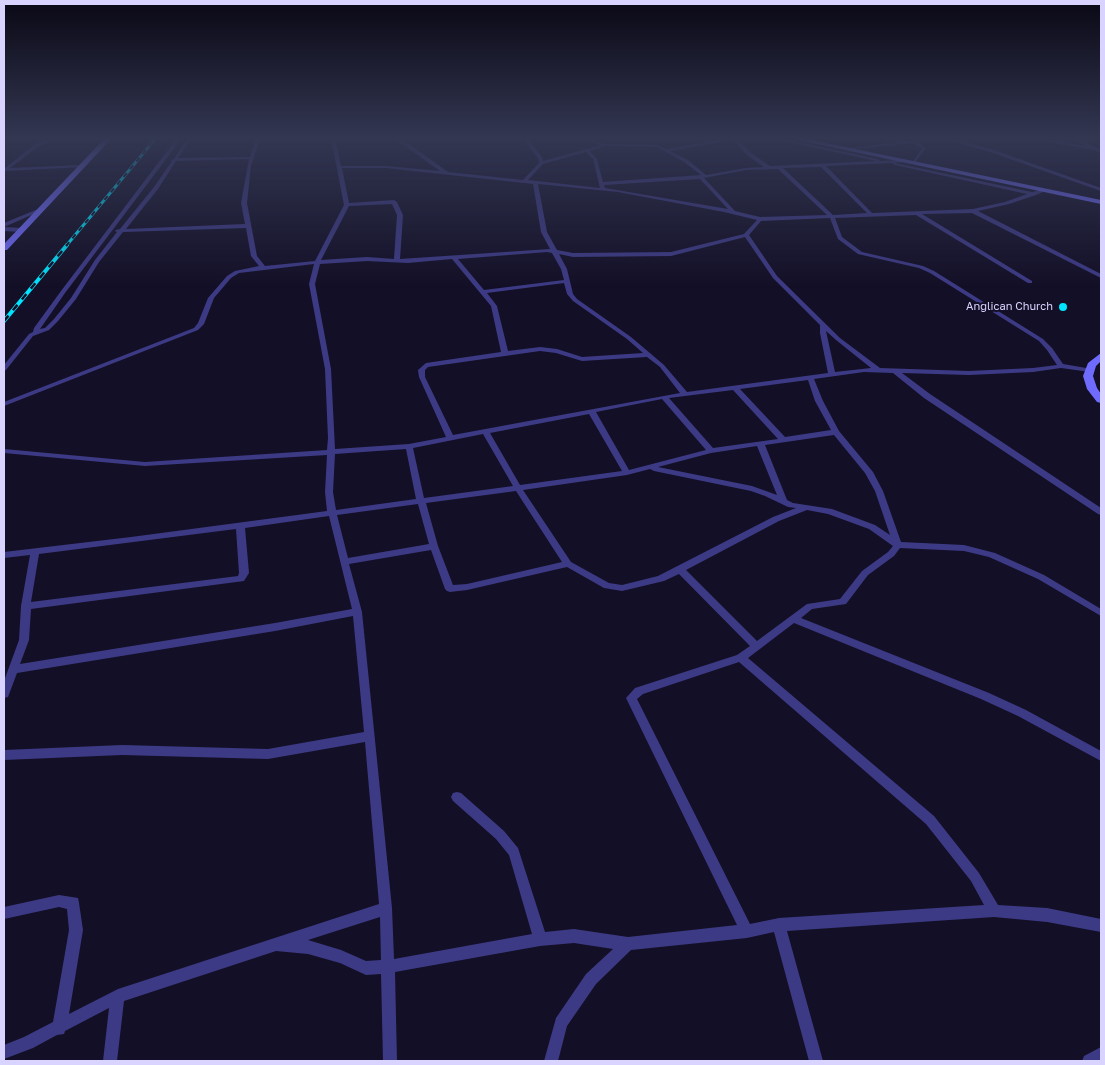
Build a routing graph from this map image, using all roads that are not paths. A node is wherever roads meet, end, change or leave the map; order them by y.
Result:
1 (61, 188) edge
2 (143, 188) edge
3 (156, 188) edge
4 (246, 188) edge
5 (344, 188) edge
6 (536, 188) edge
7 (607, 188) edge
8 (712, 188) edge
9 (801, 188) edge
10 (844, 188) edge
11 (1005, 188) edge
12 (1032, 188) edge
13 (1043, 190) junction
14 (1034, 194) junction
15 (1101, 202) edge
16 (347, 205) junction
17 (40, 210) junction
18 (973, 211) junction
19 (733, 212) junction
20 (918, 214) junction
21 (871, 215) junction
22 (832, 217) junction
23 (760, 219) junction
24 (4, 225) edge
25 (247, 226) junction
26 (4, 229) edge
27 (22, 230) junction
28 (111, 231) junction
29 (120, 232) junction
30 (746, 235) junction
31 (4, 248) edge
32 (554, 252) junction
33 (453, 257) junction
34 (397, 260) junction
35 (317, 262) junction
36 (263, 267) junction
37 (1101, 276) edge
38 (568, 281) junction
39 (1030, 282) dead end
40 (484, 292) junction
41 (823, 325) junction
42 (36, 332) junction
43 (505, 353) junction
44 (648, 355) junction
45 (1101, 356) edge
46 (1061, 366) junction
47 (4, 369) edge
48 (878, 370) junction
49 (1090, 370) junction
50 (895, 371) junction
51 (832, 374) junction
52 (811, 379) junction
53 (734, 387) junction
54 (685, 394) junction
55 (664, 397) junction
56 (1101, 400) edge
57 (4, 404) edge
58 (592, 412) junction
59 (486, 432) junction
60 (836, 432) junction
61 (451, 439) junction
62 (784, 441) junction
63 (760, 443) junction
64 (409, 446) junction
65 (4, 451) edge
66 (711, 451) junction
67 (331, 452) junction
68 (651, 468) junction
69 (627, 473) junction
70 (518, 488) junction
71 (421, 501) junction
72 (784, 502) junction
73 (806, 508) junction
74 (1101, 512) edge
75 (332, 513) junction
76 (240, 525) junction
77 (898, 545) junction
78 (434, 546) junction
79 (35, 552) junction
80 (4, 555) edge
81 (344, 562) junction
82 (568, 564) junction
83 (681, 570) junction
84 (26, 606) junction
85 (357, 612) junction
86 (1101, 613) edge
87 (793, 619) junction
88 (756, 646) junction
89 (741, 658) junction
90 (14, 669) junction
91 (4, 694) edge
92 (370, 736) junction
93 (4, 754) edge
94 (1101, 756) edge
95 (457, 797) dead end
96 (386, 908) junction
97 (994, 911) junction
98 (4, 913) edge
99 (779, 925) junction
100 (1101, 926) edge
101 (747, 931) junction
102 (540, 939) junction
103 (274, 944) junction
104 (628, 944) junction
105 (387, 966) junction
106 (118, 996) junction
107 (59, 1029) junction
108 (4, 1052) edge
109 (1101, 1054) edge
110 (110, 1061) edge
111 (390, 1061) edge
112 (551, 1061) edge
113 (816, 1061) edge
114 (1089, 1061) edge

1 - 17 street
2 - 28 street
3 - 29 street
4 - 25 street
5 - 16 street
6 - 32 street
7 - 19 street
8 - 19 street
9 - 22 street
10 - 21 street
11 - 14 street
12 - 13 street
13 - 14 street
13 - 15 street
14 - 18 street
16 - 34 street
16 - 35 street
17 - 24 street
17 - 27 street
18 - 20 street
18 - 37 street
19 - 23 street
20 - 21 street
20 - 39 street
21 - 22 street
22 - 23 street
22 - 46 street
23 - 30 street
25 - 29 street
25 - 36 street
26 - 27 street
27 - 31 street
28 - 29 street
28 - 42 street
29 - 42 street
30 - 32 street
30 - 41 street
32 - 33 street
32 - 38 street
33 - 34 street
33 - 40 street
34 - 35 street
35 - 36 street
35 - 67 street
36 - 57 street
38 - 40 street
38 - 44 street
40 - 43 street
41 - 48 street
41 - 51 street
42 - 47 street
43 - 44 street
43 - 61 street
44 - 54 street
45 - 49 street
46 - 49 street
46 - 50 street
48 - 50 street
48 - 51 street
49 - 56 street
50 - 74 street
51 - 52 street
52 - 53 street
52 - 60 street
53 - 54 street
53 - 62 street
54 - 55 street
55 - 58 street
55 - 66 street
58 - 59 street
58 - 69 street
59 - 61 street
59 - 70 street
60 - 62 street
60 - 77 street
61 - 64 street
62 - 63 street
63 - 66 street
63 - 72 street
64 - 67 street
64 - 71 street
65 - 67 street
66 - 68 street
67 - 75 street
68 - 69 street
68 - 72 street
69 - 70 street
70 - 71 street
70 - 82 street
71 - 75 street
71 - 78 street
72 - 73 street
73 - 77 street
73 - 83 street
75 - 76 street
75 - 81 street
76 - 79 street
76 - 84 street
77 - 86 street
77 - 87 street
78 - 81 street
78 - 82 street
79 - 80 street
79 - 84 street
81 - 85 street
82 - 83 street
83 - 88 street
84 - 90 street
85 - 90 street
85 - 92 street
87 - 88 street
87 - 94 street
88 - 89 street
89 - 97 street
89 - 101 street
90 - 91 street
92 - 93 street
92 - 96 street
95 - 102 street
96 - 103 street
96 - 105 street
97 - 99 street
97 - 100 street
98 - 107 street
99 - 101 street
99 - 113 street
101 - 104 street
102 - 104 street
102 - 105 street
103 - 105 street
103 - 106 street
104 - 112 street
105 - 111 street
106 - 107 street
106 - 110 street
107 - 108 street
109 - 114 street

